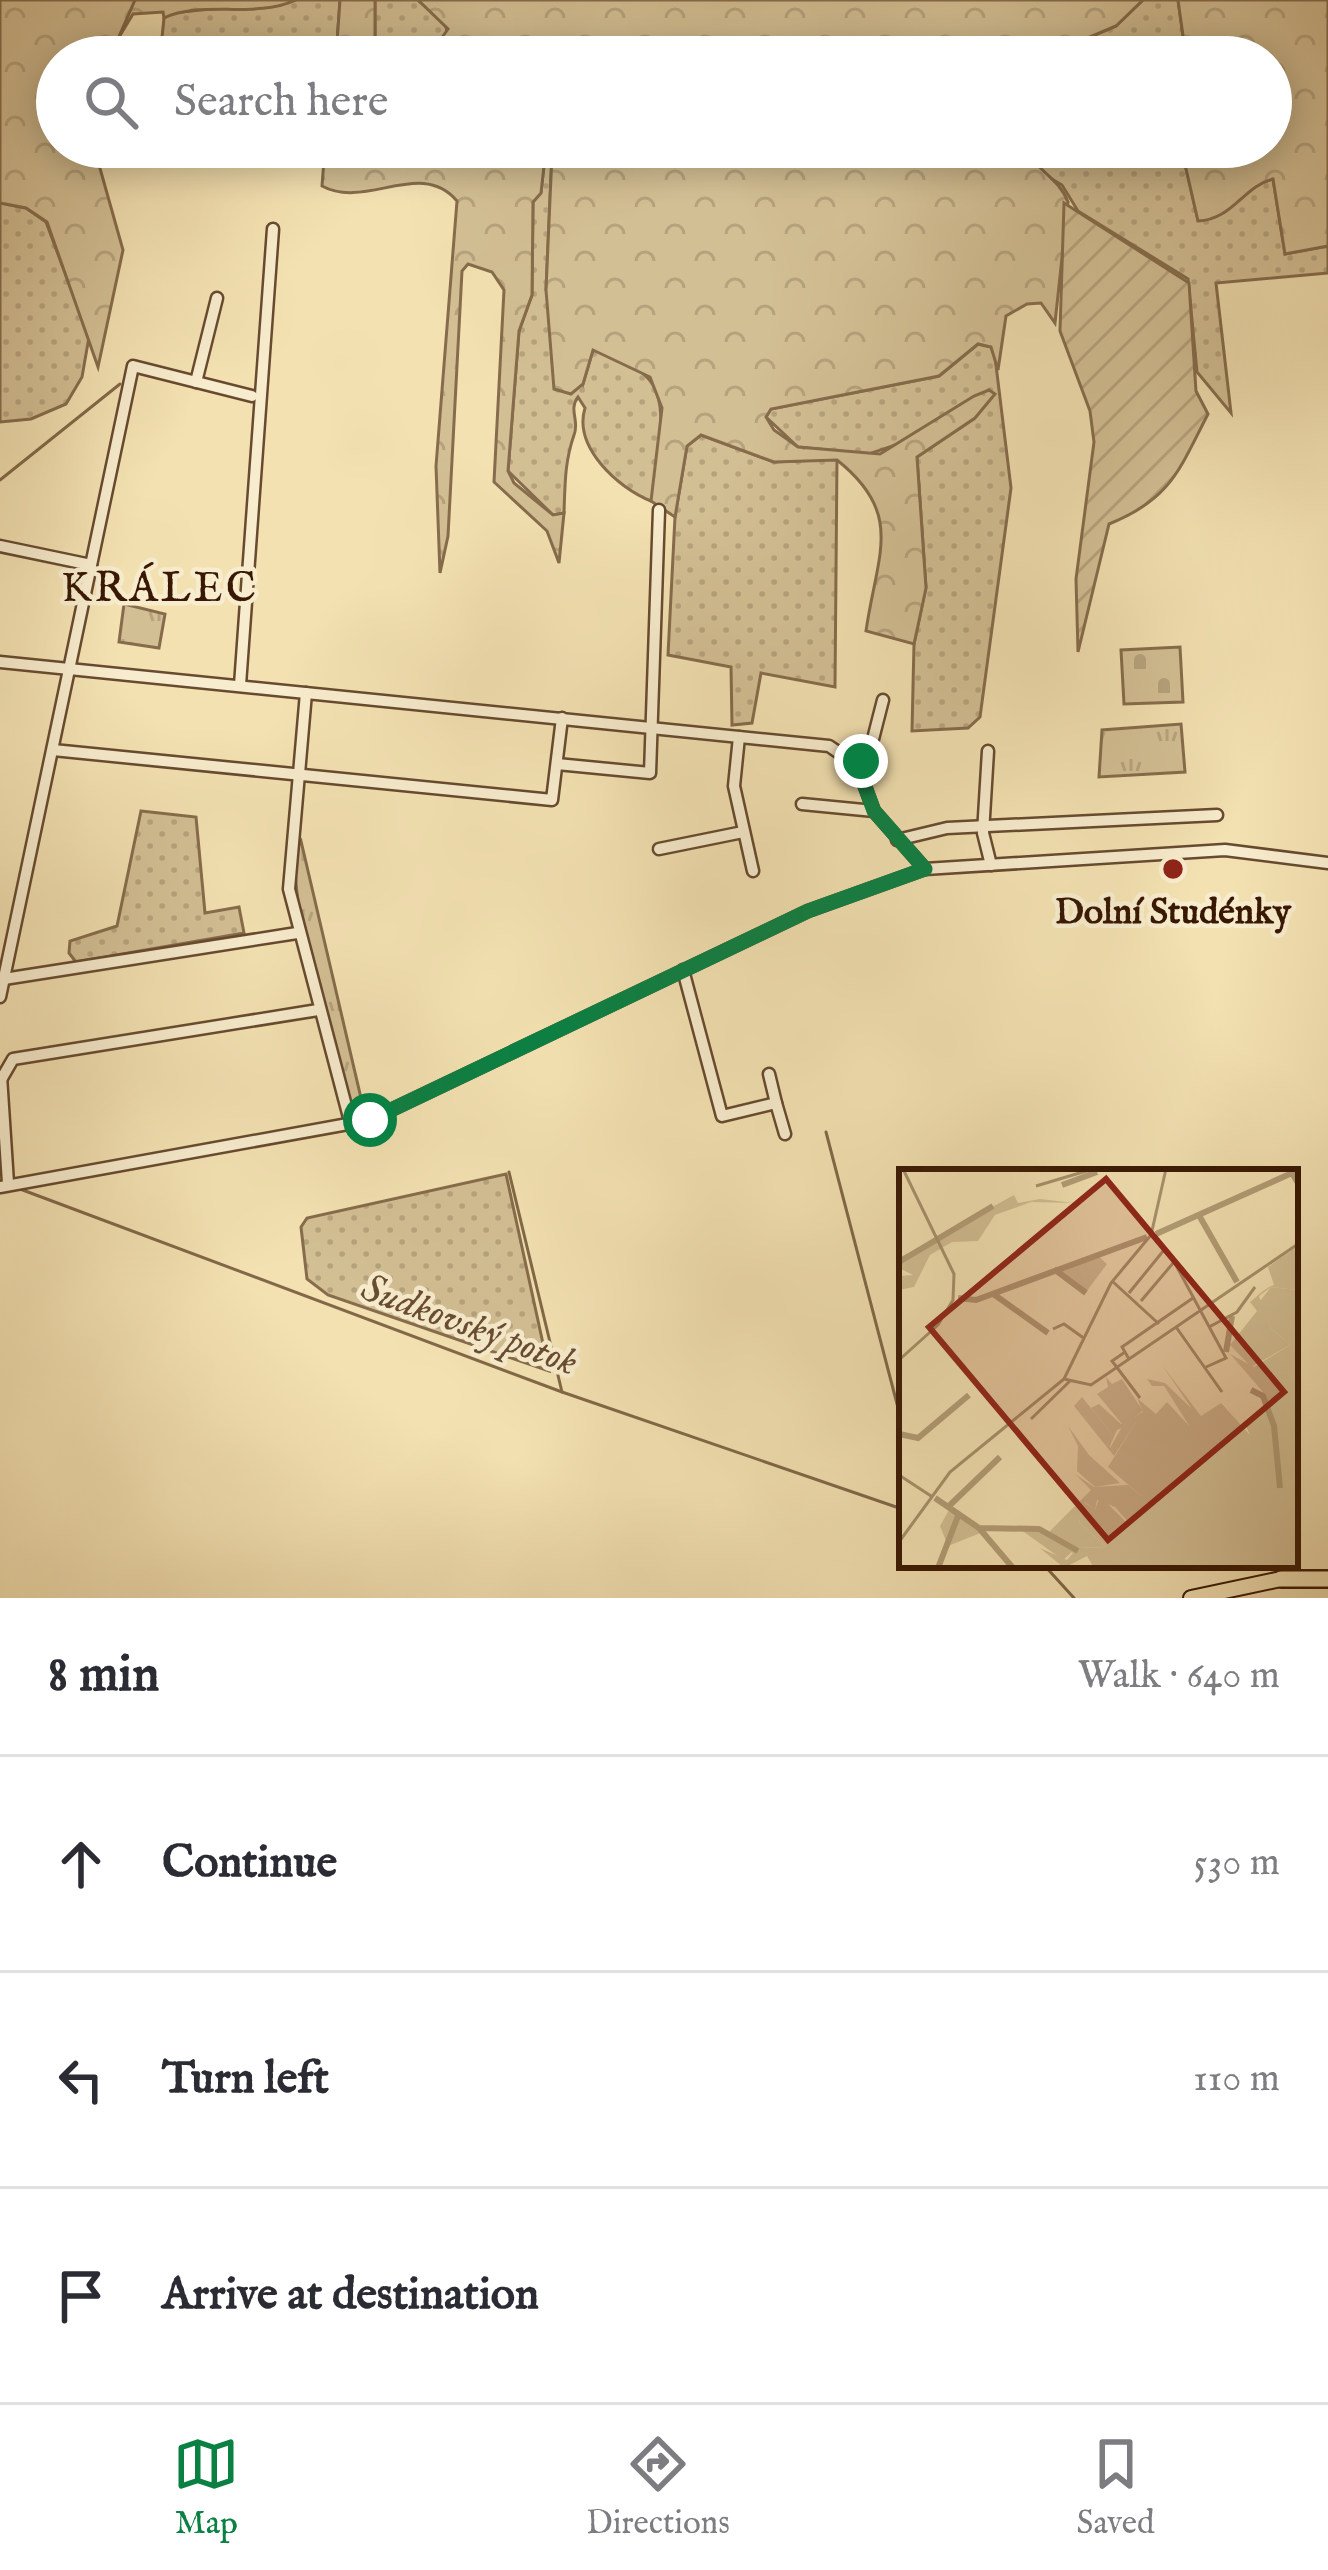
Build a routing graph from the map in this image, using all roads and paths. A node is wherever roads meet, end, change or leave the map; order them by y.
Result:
1 (274, 229) dead end
2 (217, 298) dead end
3 (196, 382) junction
4 (252, 396) dead end
5 (659, 509) dead end
6 (0, 546) edge
7 (92, 566) junction
8 (0, 662) edge
9 (68, 670) junction
10 (240, 685) junction
11 (306, 693) junction
12 (883, 700) dead end
13 (562, 718) junction
14 (653, 724) junction
15 (739, 737) junction
16 (53, 750) junction
17 (988, 752) dead end
18 (557, 764) junction
19 (857, 765) junction
20 (298, 775) junction
21 (802, 804) dead end
22 (874, 811) junction
23 (1217, 815) dead end
24 (984, 826) junction
25 (743, 832) junction
26 (897, 840) junction
27 (659, 849) dead end
28 (1328, 863) edge
29 (991, 865) junction
30 (925, 869) junction
31 (753, 872) dead end
32 (297, 933) junction
33 (683, 970) junction
34 (4, 979) junction
35 (0, 997) edge
36 (318, 1010) junction
37 (1, 1072) edge
38 (769, 1074) dead end
39 (776, 1103) junction
40 (351, 1125) junction
41 (785, 1135) dead end
42 (4, 1185) edge
43 (1281, 1579) joint
44 (1328, 1579) edge
45 (1191, 1598) edge

1 - 10 street
2 - 3 street
3 - 4 street
3 - 7 street
5 - 14 street
6 - 7 street
7 - 9 street
8 - 9 street
9 - 10 street
9 - 16 street
10 - 11 street
11 - 13 street
11 - 20 street
12 - 19 street
13 - 14 street
13 - 18 street
14 - 15 street
14 - 18 street
15 - 19 street
15 - 25 street
16 - 20 street
16 - 34 street
17 - 24 street
18 - 20 street
19 - 22 street
20 - 32 street
21 - 22 street
22 - 26 street
23 - 24 street
24 - 26 street
24 - 29 street
25 - 27 street
25 - 31 street
26 - 30 street
28 - 29 street
29 - 30 street
30 - 33 street
32 - 34 street
32 - 36 street
33 - 39 street
33 - 40 street
34 - 35 street
36 - 37 street
36 - 40 street
37 - 42 street
38 - 39 street
39 - 41 street
40 - 42 street
43 - 44 highway
43 - 45 main road

